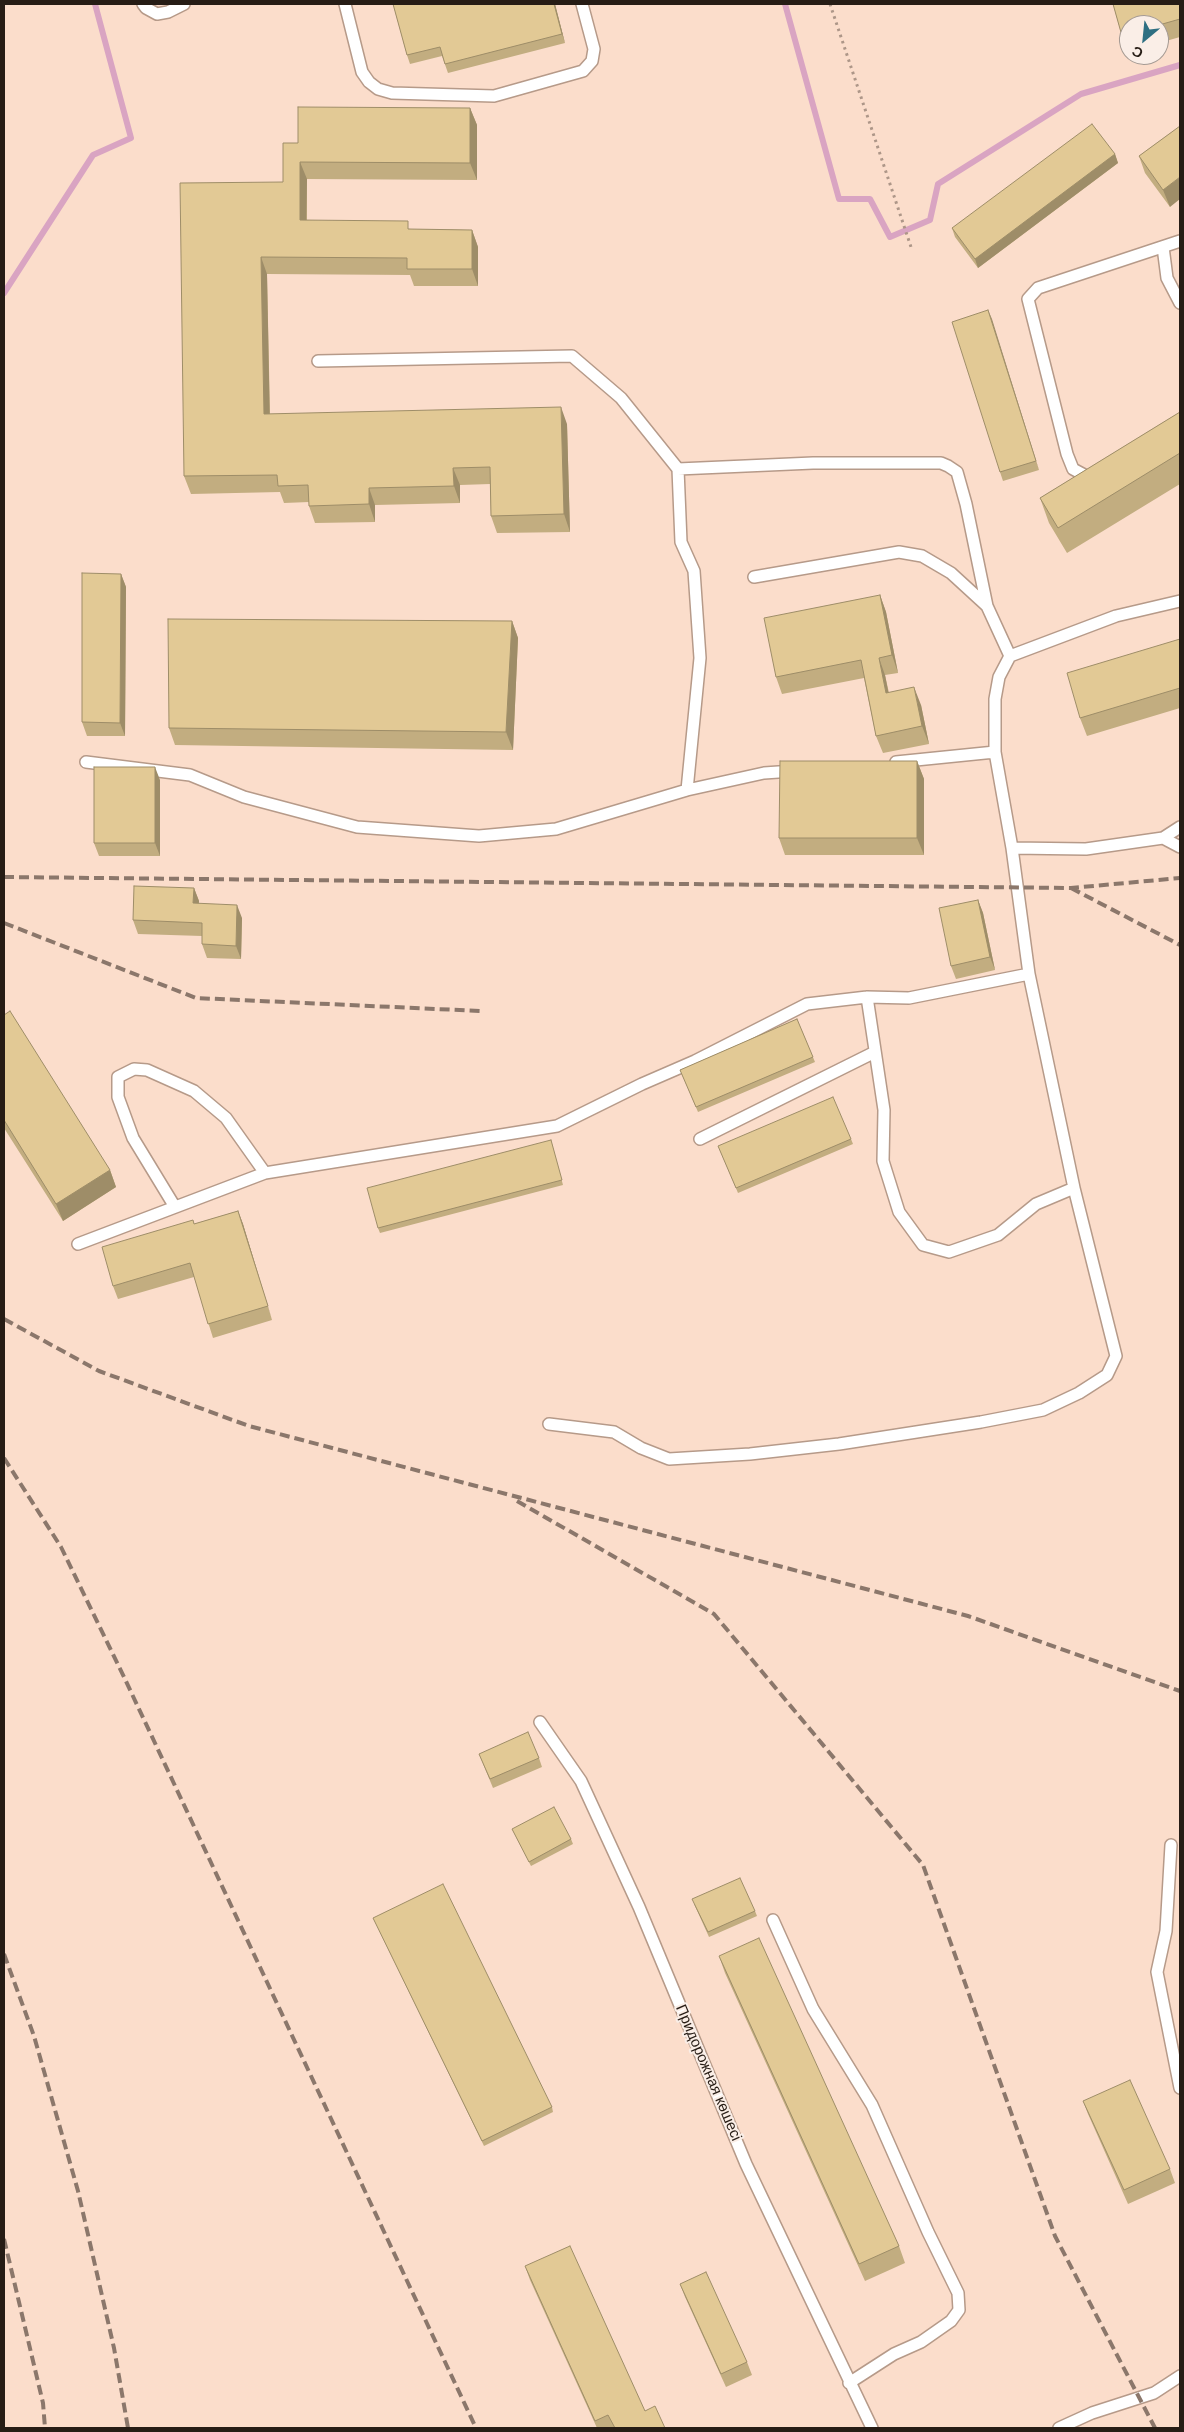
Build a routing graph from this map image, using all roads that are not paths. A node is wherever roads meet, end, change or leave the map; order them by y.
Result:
1 (143, 4) edge
2 (184, 4) edge
3 (345, 4) edge
4 (582, 4) edge
5 (1180, 241) edge
6 (1163, 247) junction
7 (1180, 304) edge
8 (318, 361) dead end
9 (678, 469) junction
10 (1102, 475) edge
11 (754, 577) dead end
12 (1180, 601) edge
13 (987, 606) junction
14 (1010, 656) junction
15 (995, 752) junction
16 (86, 762) dead end
17 (884, 764) edge
18 (801, 770) edge
19 (687, 790) junction
20 (1180, 827) edge
21 (1163, 838) junction
22 (1180, 847) edge
23 (1012, 848) junction
24 (1029, 974) junction
25 (867, 997) junction
26 (875, 1052) junction
27 (700, 1139) dead end
28 (265, 1173) junction
29 (1074, 1188) junction
30 (175, 1207) junction
31 (78, 1244) dead end
32 (549, 1424) dead end
33 (540, 1722) dead end
34 (1170, 1845) dead end
35 (773, 1920) dead end
36 (1180, 2088) edge
37 (1180, 2376) edge
38 (849, 2383) junction
39 (872, 2428) edge
40 (1060, 2428) edge

1 - 2 lane
3 - 4 lane
5 - 6 lane
6 - 7 lane
6 - 10 lane
8 - 9 lane
9 - 13 lane
9 - 19 lane
11 - 13 lane
12 - 14 lane
13 - 14 lane
14 - 15 lane
15 - 17 lane
15 - 23 lane
16 - 19 lane
18 - 19 lane
20 - 21 lane
21 - 22 lane
21 - 23 lane
23 - 24 lane
24 - 25 lane
24 - 29 lane
25 - 26 lane
25 - 28 lane
26 - 27 lane
26 - 29 lane
28 - 30 lane
28 - 30 lane
29 - 32 lane
30 - 31 lane
33 - 38 lane, Придорожная көшесі
34 - 36 lane
35 - 38 lane
37 - 40 lane
38 - 39 lane, Придорожная көшесі

